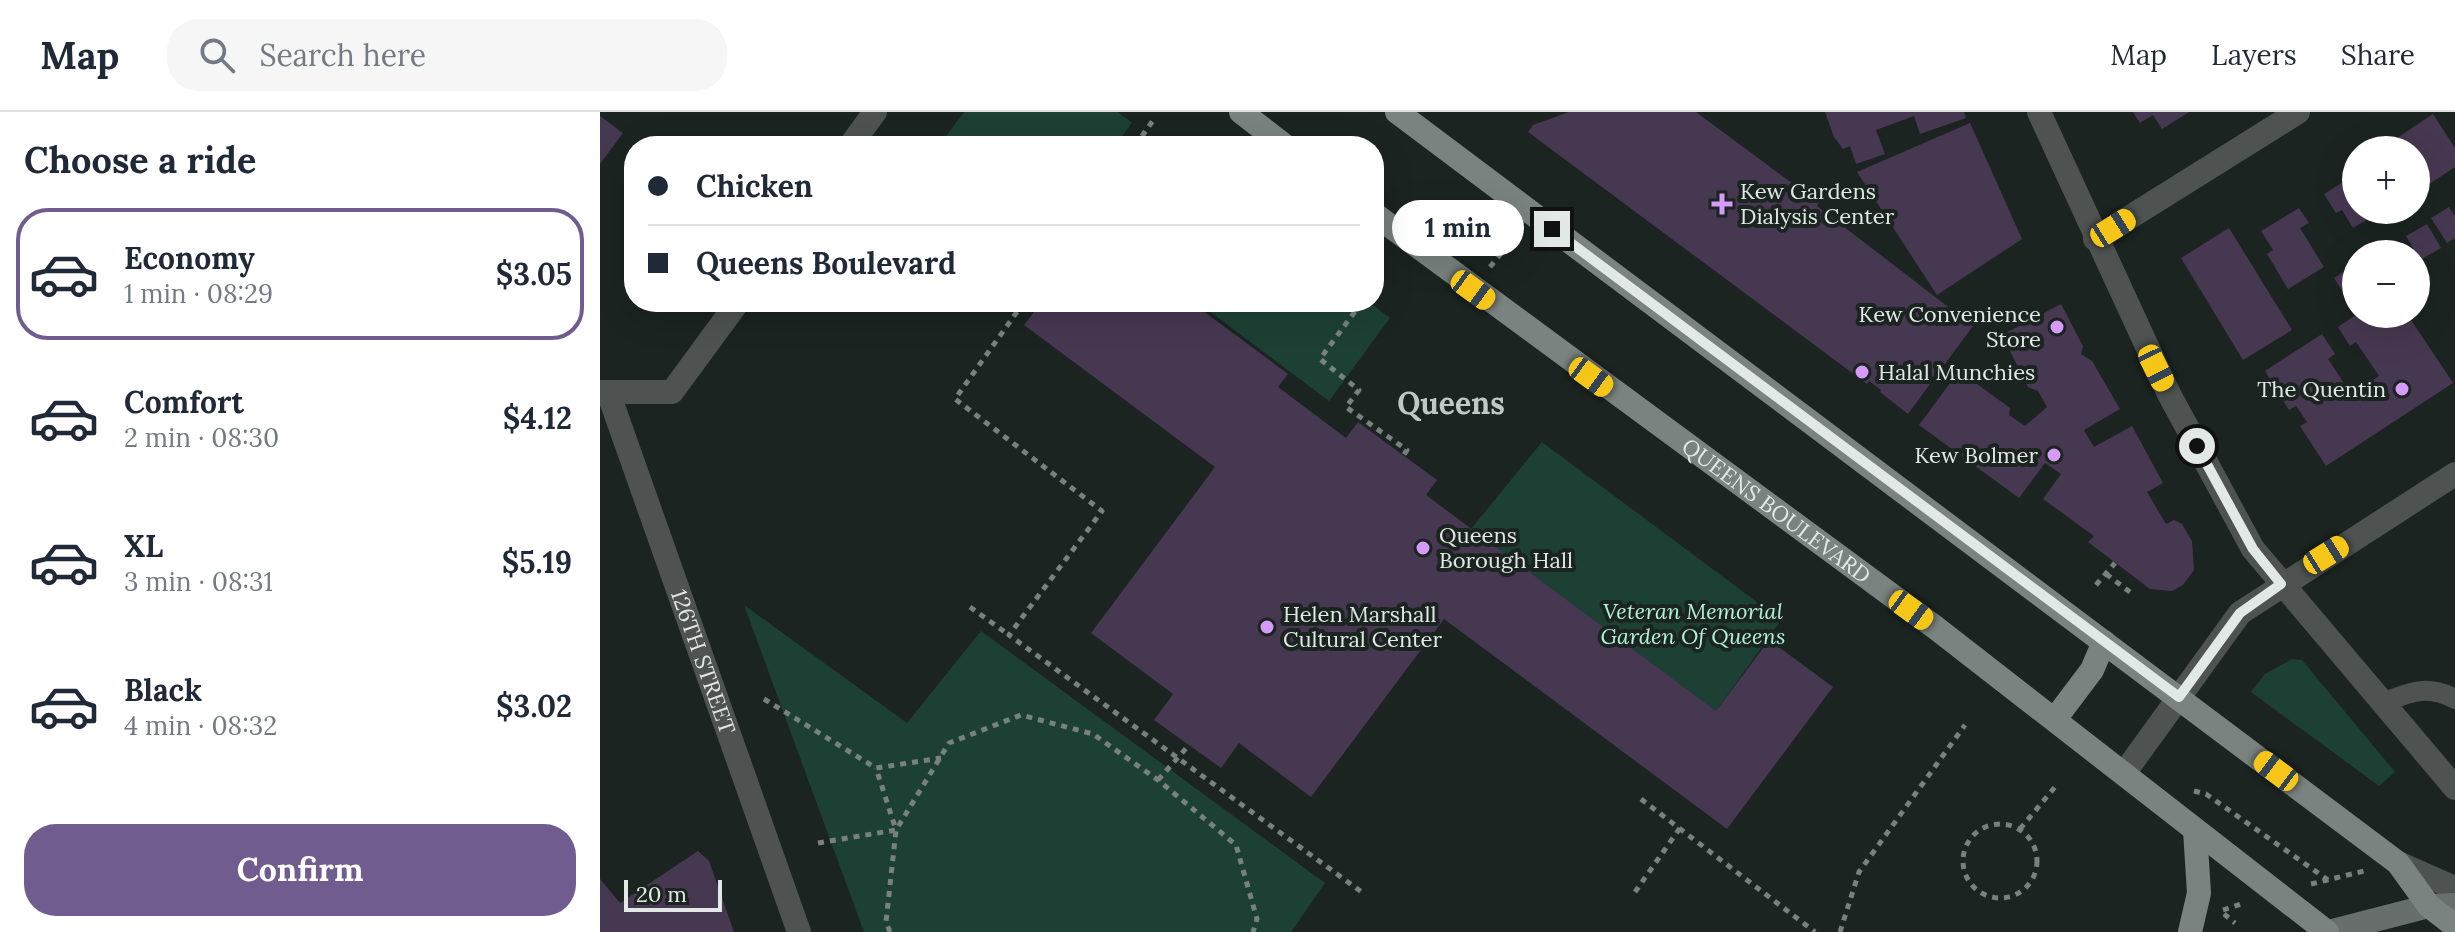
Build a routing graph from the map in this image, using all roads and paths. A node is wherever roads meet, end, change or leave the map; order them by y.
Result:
1 (875, 112) edge
2 (1241, 112) edge
3 (1397, 112) edge
4 (2039, 112) edge
5 (2298, 112) edge
6 (1154, 119) dead end
7 (857, 136) edge
8 (1142, 136) edge
9 (1272, 136) edge
10 (1384, 221) edge
11 (1515, 236) dead end
12 (2095, 239) junction
13 (1487, 272) dead end
14 (731, 312) edge
15 (1017, 312) edge
16 (1355, 312) edge
17 (604, 392) edge
18 (1403, 456) dead end
19 (2455, 474) edge
20 (2115, 563) dead end
21 (2106, 574) junction
22 (2281, 584) junction
23 (2096, 585) dead end
24 (2134, 595) dead end
25 (970, 607) dead end
26 (1009, 635) junction
27 (2104, 642) junction
28 (2179, 697) junction
29 (764, 699) dead end
30 (2455, 699) edge
31 (2385, 702) junction
32 (2055, 719) junction
33 (1965, 725) dead end
34 (1189, 745) dead end
35 (1176, 757) junction
36 (941, 758) junction
37 (876, 768) junction
38 (2125, 772) junction
39 (1158, 780) junction
40 (2055, 787) dead end
41 (2455, 788) edge
42 (1641, 799) dead end
43 (1680, 828) junction
44 (2020, 829) junction
45 (896, 830) junction
46 (2195, 830) junction
47 (818, 843) dead end
48 (2398, 863) junction
49 (2355, 873) dead end
50 (2316, 883) dead end
51 (2455, 888) edge
52 (1635, 892) dead end
53 (1363, 893) dead end
54 (2455, 905) edge
55 (2235, 906) dead end
56 (2429, 906) junction
57 (2235, 923) dead end
58 (2455, 926) edge
59 (799, 932) edge
60 (890, 932) edge
61 (1253, 932) edge
62 (1815, 932) edge
63 (1840, 932) edge
64 (2190, 932) edge
65 (2328, 932) edge

1 - 7 street
2 - 9 main road
3 - 27 main road
4 - 12 street
5 - 12 street
6 - 8 path
10 - 32 main road, QUEENS BOULEVARD
11 - 13 path
12 - 22 street
14 - 17 street
15 - 26 path
16 - 18 path
17 - 59 street, 126TH STREET
19 - 22 street
20 - 21 path
21 - 23 path
21 - 24 path
22 - 28 street
22 - 31 street
25 - 26 path
26 - 35 path
27 - 28 main road
27 - 32 main road
28 - 38 street
28 - 48 main road
29 - 37 path
30 - 31 lane
31 - 41 street
32 - 38 main road, QUEENS BOULEVARD
33 - 63 path
34 - 35 path
35 - 39 path
35 - 53 path
36 - 37 path
36 - 39 path
36 - 45 path
37 - 45 path
38 - 46 main road, QUEENS BOULEVARD
39 - 61 path
40 - 44 path
42 - 43 path
43 - 52 path
43 - 62 path
44 - 44 path
45 - 47 path
45 - 60 path
46 - 64 main road
46 - 65 main road, QUEENS BOULEVARD
48 - 51 street
48 - 56 main road
49 - 50 path
54 - 56 main road
55 - 57 path
56 - 58 main road
56 - 65 main road

